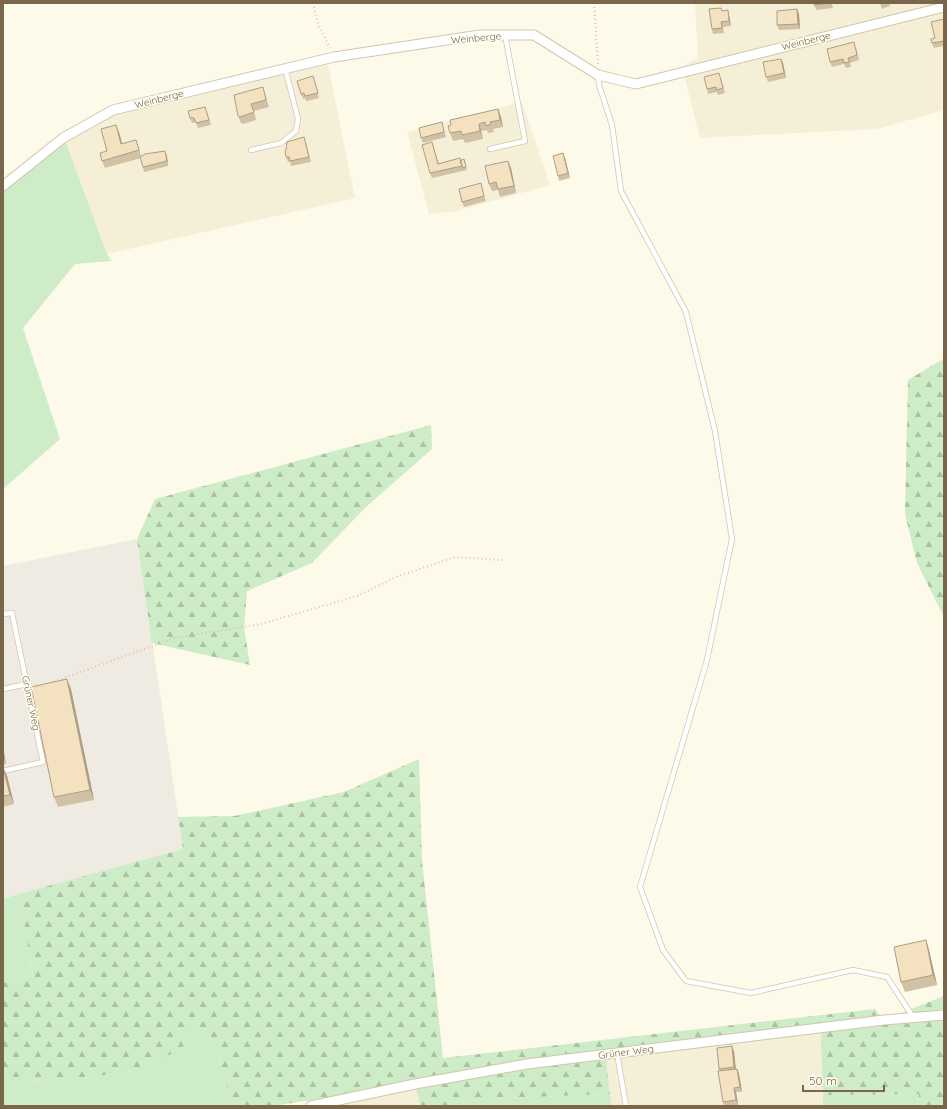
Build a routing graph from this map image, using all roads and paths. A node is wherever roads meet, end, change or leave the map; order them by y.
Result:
1 (313, 3) edge
2 (594, 3) edge
3 (944, 7) edge
4 (504, 35) junction
5 (334, 57) junction
6 (285, 68) junction
7 (598, 75) junction
8 (490, 149) dead end
9 (251, 150) dead end
10 (3, 186) edge
11 (502, 560) dead end
12 (3, 614) edge
13 (27, 684) junction
14 (48, 684) edge
15 (3, 689) edge
16 (3, 771) edge
17 (944, 1015) edge
18 (913, 1017) junction
19 (617, 1053) junction
20 (311, 1106) edge
21 (626, 1106) edge

1 - 5 path
2 - 7 path
3 - 7 street, Weinberge
4 - 5 street, Weinberge
4 - 7 street, Weinberge
4 - 8 lane
5 - 6 street, Weinberge
6 - 9 lane
6 - 10 street, Weinberge
7 - 18 lane
11 - 14 path
12 - 13 lane, Grüner Weg
13 - 15 lane
13 - 16 lane, Grüner Weg
17 - 18 street, Grüner Weg
18 - 19 street, Grüner Weg
19 - 20 street, Grüner Weg
19 - 21 lane

